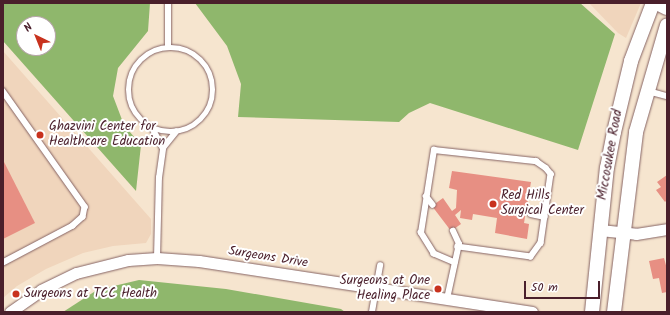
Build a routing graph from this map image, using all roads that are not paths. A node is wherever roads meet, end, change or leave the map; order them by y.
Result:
1 (168, 3) edge
2 (653, 3) edge
3 (657, 3) edge
4 (667, 8) edge
5 (667, 25) edge
6 (168, 47) junction
7 (646, 90) junction
8 (3, 92) edge
9 (667, 96) edge
10 (153, 129) junction
11 (176, 132) junction
12 (163, 148) junction
13 (426, 196) junction
14 (433, 205) dead end
15 (531, 214) dead end
16 (544, 217) junction
17 (667, 229) edge
18 (453, 230) dead end
19 (600, 230) junction
20 (623, 232) junction
21 (458, 247) junction
22 (157, 258) junction
23 (3, 263) edge
24 (455, 263) junction
25 (380, 266) dead end
26 (375, 289) junction
27 (447, 299) junction
28 (10, 312) edge
29 (372, 312) edge
30 (532, 312) edge
31 (592, 312) edge
32 (614, 312) edge

1 - 6 lane
2 - 19 street, Miccosukee Road
3 - 4 street
5 - 7 street, Miccosukee Road
6 - 10 lane
6 - 11 lane
7 - 9 lane
7 - 20 street, Miccosukee Road
8 - 23 lane
10 - 11 lane
10 - 12 lane
11 - 12 lane
12 - 22 lane
13 - 14 lane
13 - 16 lane
13 - 24 lane
15 - 16 lane
16 - 21 lane
17 - 20 street
18 - 21 lane
19 - 20 street
19 - 31 street, Miccosukee Road
20 - 32 street, Miccosukee Road
21 - 24 lane
22 - 26 street, Surgeons Drive
22 - 28 street, Surgeons Drive
24 - 27 lane
25 - 26 lane
26 - 27 street, Surgeons Drive
26 - 29 lane
27 - 30 street, Surgeons Drive

